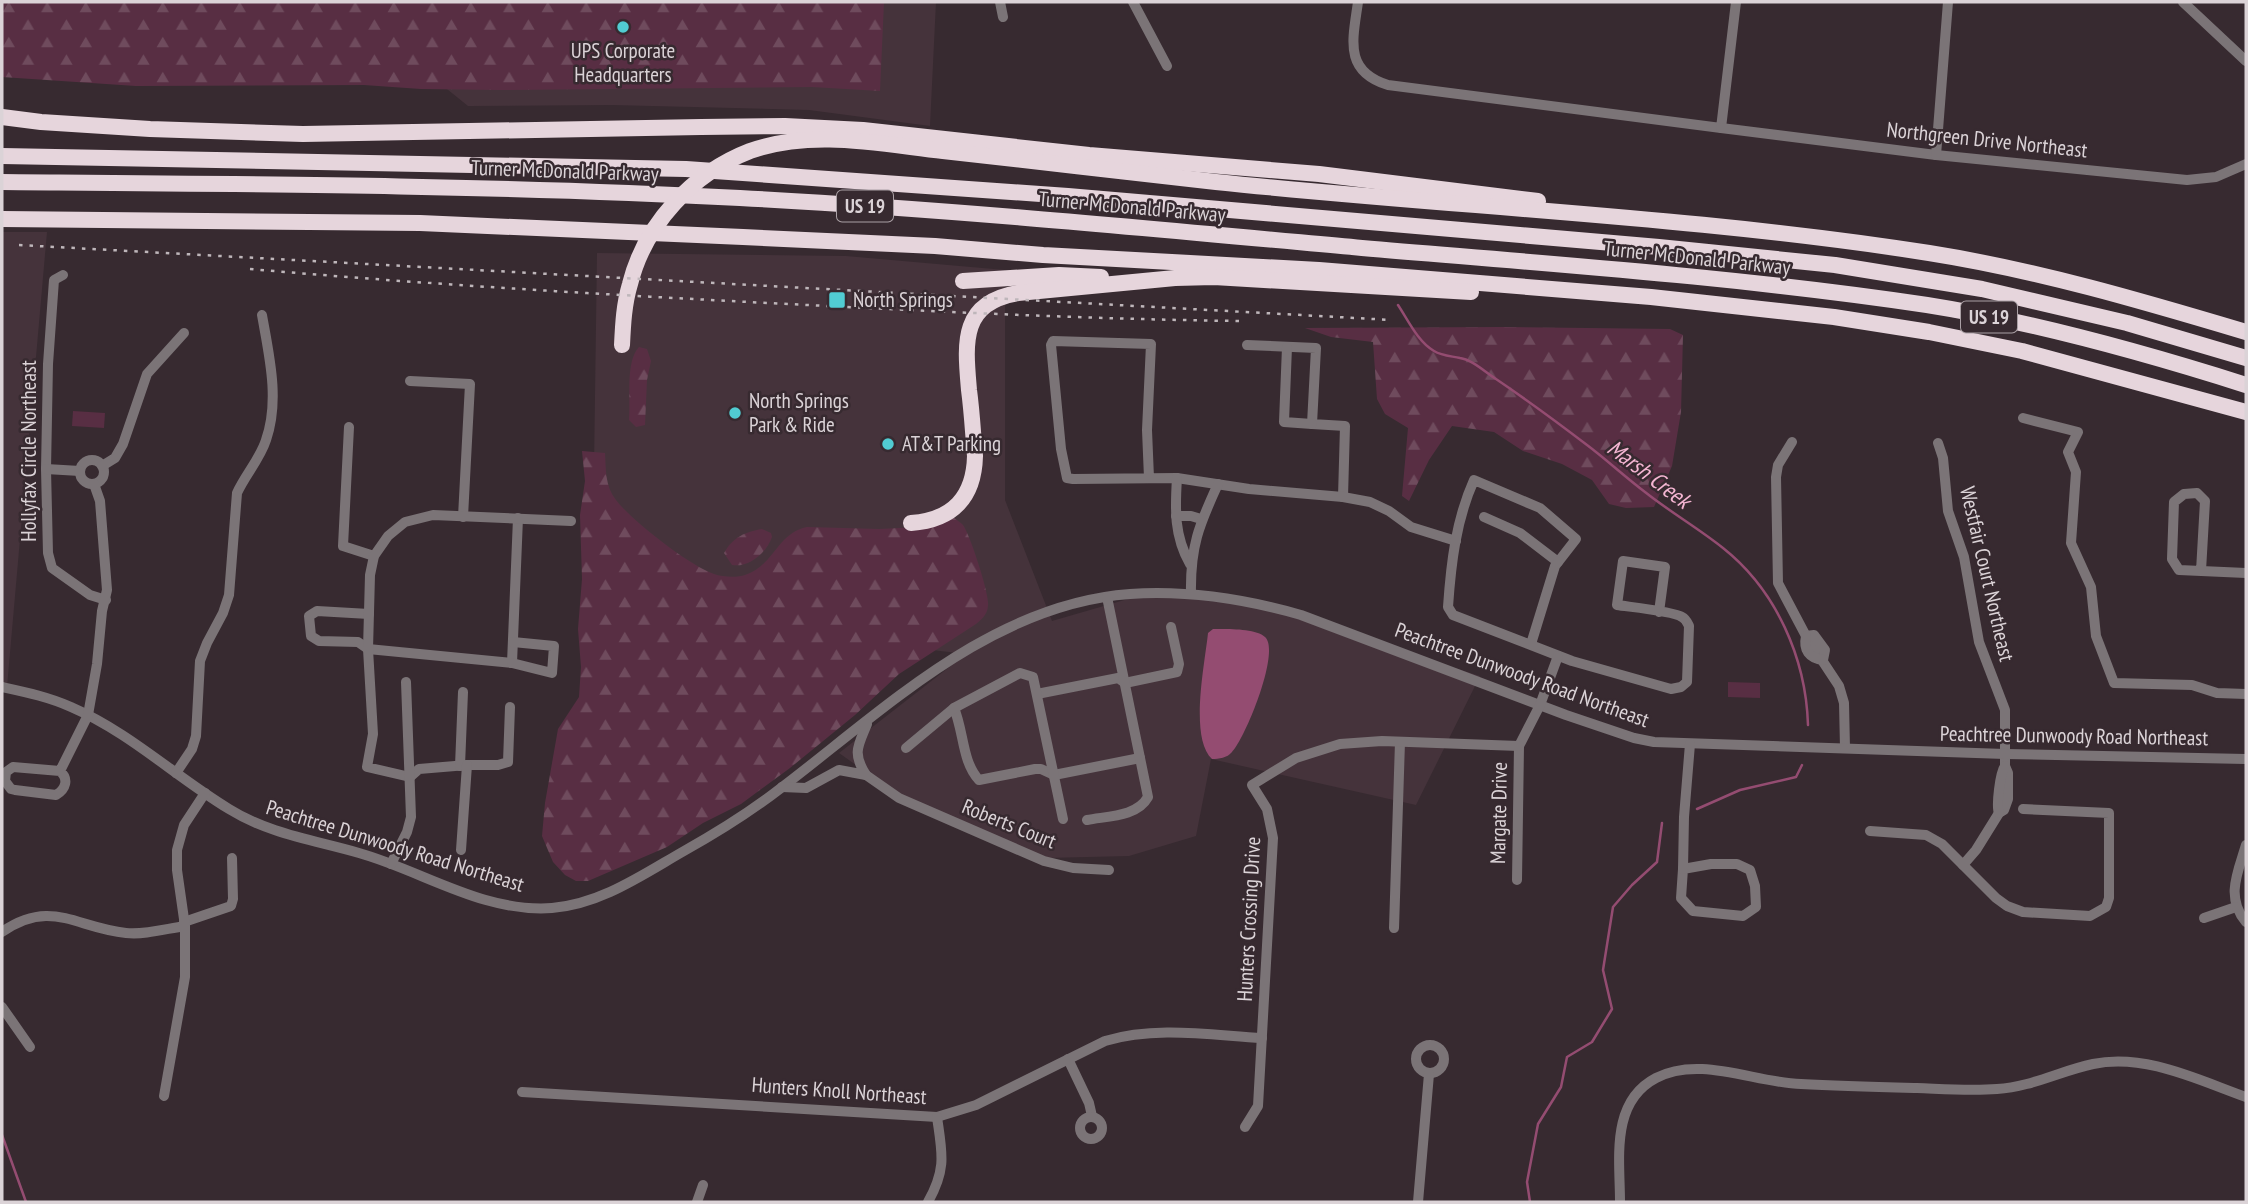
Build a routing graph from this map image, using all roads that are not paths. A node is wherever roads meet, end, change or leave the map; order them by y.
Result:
1 (1000, 2) edge
2 (1133, 2) edge
3 (1358, 2) edge
4 (1736, 2) edge
5 (1948, 2) edge
6 (2183, 2) edge
7 (1003, 17) dead end
8 (2246, 61) edge
9 (1167, 66) dead end
10 (2, 117) edge
11 (41, 122) junction
12 (2, 124) edge
13 (1721, 128) junction
14 (1936, 155) junction
15 (2, 156) edge
16 (2246, 164) edge
17 (2, 183) edge
18 (2, 219) edge
19 (1655, 221) junction
20 (62, 275) dead end
21 (1175, 278) junction
22 (963, 281) dead end
23 (1580, 291) junction
24 (262, 315) dead end
25 (184, 332) dead end
26 (2246, 332) edge
27 (622, 345) dead end
28 (1247, 345) dead end
29 (1287, 347) junction
30 (2246, 358) edge
31 (410, 381) dead end
32 (2246, 385) edge
33 (2246, 412) edge
34 (2023, 418) dead end
35 (1312, 424) junction
36 (349, 427) dead end
37 (1792, 442) dead end
38 (1938, 443) dead end
39 (102, 466) junction
40 (46, 470) junction
41 (80, 471) junction
42 (1149, 478) junction
43 (1177, 478) junction
44 (94, 484) junction
45 (1218, 484) junction
46 (1343, 497) junction
47 (1176, 516) junction
48 (463, 517) junction
49 (1484, 517) dead end
50 (518, 519) junction
51 (1201, 519) junction
52 (571, 521) dead end
53 (911, 523) dead end
54 (1195, 538) junction
55 (1178, 539) junction
56 (1456, 541) junction
57 (374, 556) junction
58 (1558, 562) junction
59 (1190, 564) junction
60 (2201, 571) junction
61 (2246, 573) edge
62 (1191, 594) junction
63 (1107, 597) junction
64 (106, 600) junction
65 (1659, 612) junction
66 (369, 614) junction
67 (1171, 627) dead end
68 (513, 642) junction
69 (1531, 645) junction
70 (369, 649) junction
71 (1558, 656) junction
72 (512, 663) junction
73 (406, 682) dead end
74 (1125, 683) junction
75 (2, 687) edge
76 (463, 692) dead end
77 (1037, 694) junction
78 (2246, 694) edge
79 (1539, 705) junction
80 (510, 708) dead end
81 (954, 708) junction
82 (88, 715) junction
83 (868, 721) junction
84 (1400, 742) junction
85 (1690, 744) junction
86 (1519, 746) junction
87 (906, 748) dead end
88 (1845, 748) junction
89 (1140, 758) junction
90 (2246, 759) edge
91 (2005, 760) junction
92 (463, 765) junction
93 (60, 771) junction
94 (176, 773) junction
95 (866, 775) junction
96 (1054, 775) junction
97 (410, 777) junction
98 (782, 787) junction
99 (205, 793) junction
100 (2023, 809) dead end
101 (1998, 811) junction
102 (1063, 819) dead end
103 (1087, 820) dead end
104 (1870, 831) dead end
105 (2246, 845) edge
106 (461, 850) dead end
107 (232, 858) dead end
108 (391, 864) junction
109 (1963, 865) junction
110 (1683, 869) junction
111 (1109, 870) dead end
112 (1517, 880) dead end
113 (2236, 907) junction
114 (2204, 918) dead end
115 (2246, 922) edge
116 (184, 924) junction
117 (1394, 928) dead end
118 (2, 932) edge
119 (2, 1007) edge
120 (1262, 1038) junction
121 (30, 1047) dead end
122 (1068, 1059) junction
123 (1429, 1074) dead end
124 (522, 1092) dead end
125 (164, 1096) dead end
126 (2246, 1097) edge
127 (1092, 1116) dead end
128 (937, 1117) junction
129 (1245, 1127) dead end
130 (703, 1185) dead end
131 (697, 1202) edge
132 (928, 1202) edge
133 (1418, 1202) edge
134 (1620, 1202) edge

1 - 7 street
2 - 9 street
3 - 13 street, Northgreen Drive Northeast
4 - 13 street
5 - 14 street
6 - 8 street
10 - 11 highway
11 - 12 highway
11 - 19 highway
13 - 14 street, Northgreen Drive Northeast
14 - 16 street, Northgreen Drive Northeast
15 - 30 highway, Turner McDonald Parkway / US 19
17 - 32 highway, Turner McDonald Parkway / US 19
18 - 23 highway
19 - 26 highway
19 - 27 highway
20 - 40 street, Hollyfax Circle Northeast
21 - 22 highway
21 - 23 highway
21 - 53 highway
23 - 33 highway
24 - 94 street
25 - 39 street
28 - 29 street
29 - 35 street
29 - 35 street
31 - 48 street
34 - 78 street
35 - 46 street
36 - 57 street
37 - 88 street
38 - 91 street, Westfair Court Northeast
39 - 41 street
39 - 44 street
40 - 41 street
40 - 64 street, Hollyfax Circle Northeast
41 - 44 street
42 - 42 street
42 - 43 street
43 - 45 street
43 - 47 street
44 - 64 street
45 - 46 street
45 - 51 street
46 - 56 street
47 - 51 street
47 - 55 street
48 - 50 street
48 - 57 street
49 - 58 street
50 - 52 street
50 - 68 street
51 - 54 street
54 - 55 street
54 - 59 street
55 - 59 street
56 - 58 street
56 - 69 street
57 - 66 street
58 - 69 street
59 - 62 street
60 - 60 street
60 - 61 street
62 - 63 street, Peachtree Dunwoody Road Northeast
62 - 79 street, Peachtree Dunwoody Road Northeast
63 - 74 street
63 - 83 street, Peachtree Dunwoody Road Northeast
64 - 82 street
65 - 65 street
65 - 71 street
66 - 70 street
66 - 70 street
67 - 74 street
68 - 72 street
68 - 72 street
69 - 71 street
70 - 72 street
70 - 97 street
71 - 79 street
73 - 97 street
74 - 77 street
74 - 89 street
75 - 82 street, Peachtree Dunwoody Road Northeast
76 - 92 street
77 - 81 street
77 - 96 street
79 - 85 street, Peachtree Dunwoody Road Northeast
79 - 86 street
80 - 92 street
81 - 87 street
81 - 96 street
82 - 93 street
82 - 94 street, Peachtree Dunwoody Road Northeast
83 - 95 street
83 - 98 street, Peachtree Dunwoody Road Northeast
84 - 86 street, Hunters Crossing Drive
84 - 117 street
84 - 120 street, Hunters Crossing Drive
85 - 88 street, Peachtree Dunwoody Road Northeast
85 - 110 street
86 - 112 street, Margate Drive
88 - 91 street, Peachtree Dunwoody Road Northeast
89 - 96 street
89 - 103 street
90 - 91 street, Peachtree Dunwoody Road Northeast
91 - 101 street
91 - 101 street
92 - 97 street
92 - 106 street
93 - 93 street
94 - 99 street, Peachtree Dunwoody Road Northeast
95 - 98 street, Peachtree Dunwoody Road Northeast
95 - 111 street, Roberts Court
96 - 102 street
97 - 108 street
98 - 108 street, Peachtree Dunwoody Road Northeast
99 - 108 street, Peachtree Dunwoody Road Northeast
99 - 116 street
100 - 109 street
101 - 109 street
104 - 109 street
105 - 113 street
107 - 116 street
110 - 110 street
113 - 114 street
113 - 115 street
116 - 118 street
116 - 125 street
119 - 121 street
120 - 122 street, Hunters Knoll Northeast
120 - 129 street, Hunters Crossing Drive
122 - 127 street
122 - 128 street, Hunters Knoll Northeast
123 - 133 street
124 - 128 street, Hunters Knoll Northeast
126 - 134 street
128 - 132 street
130 - 131 street

